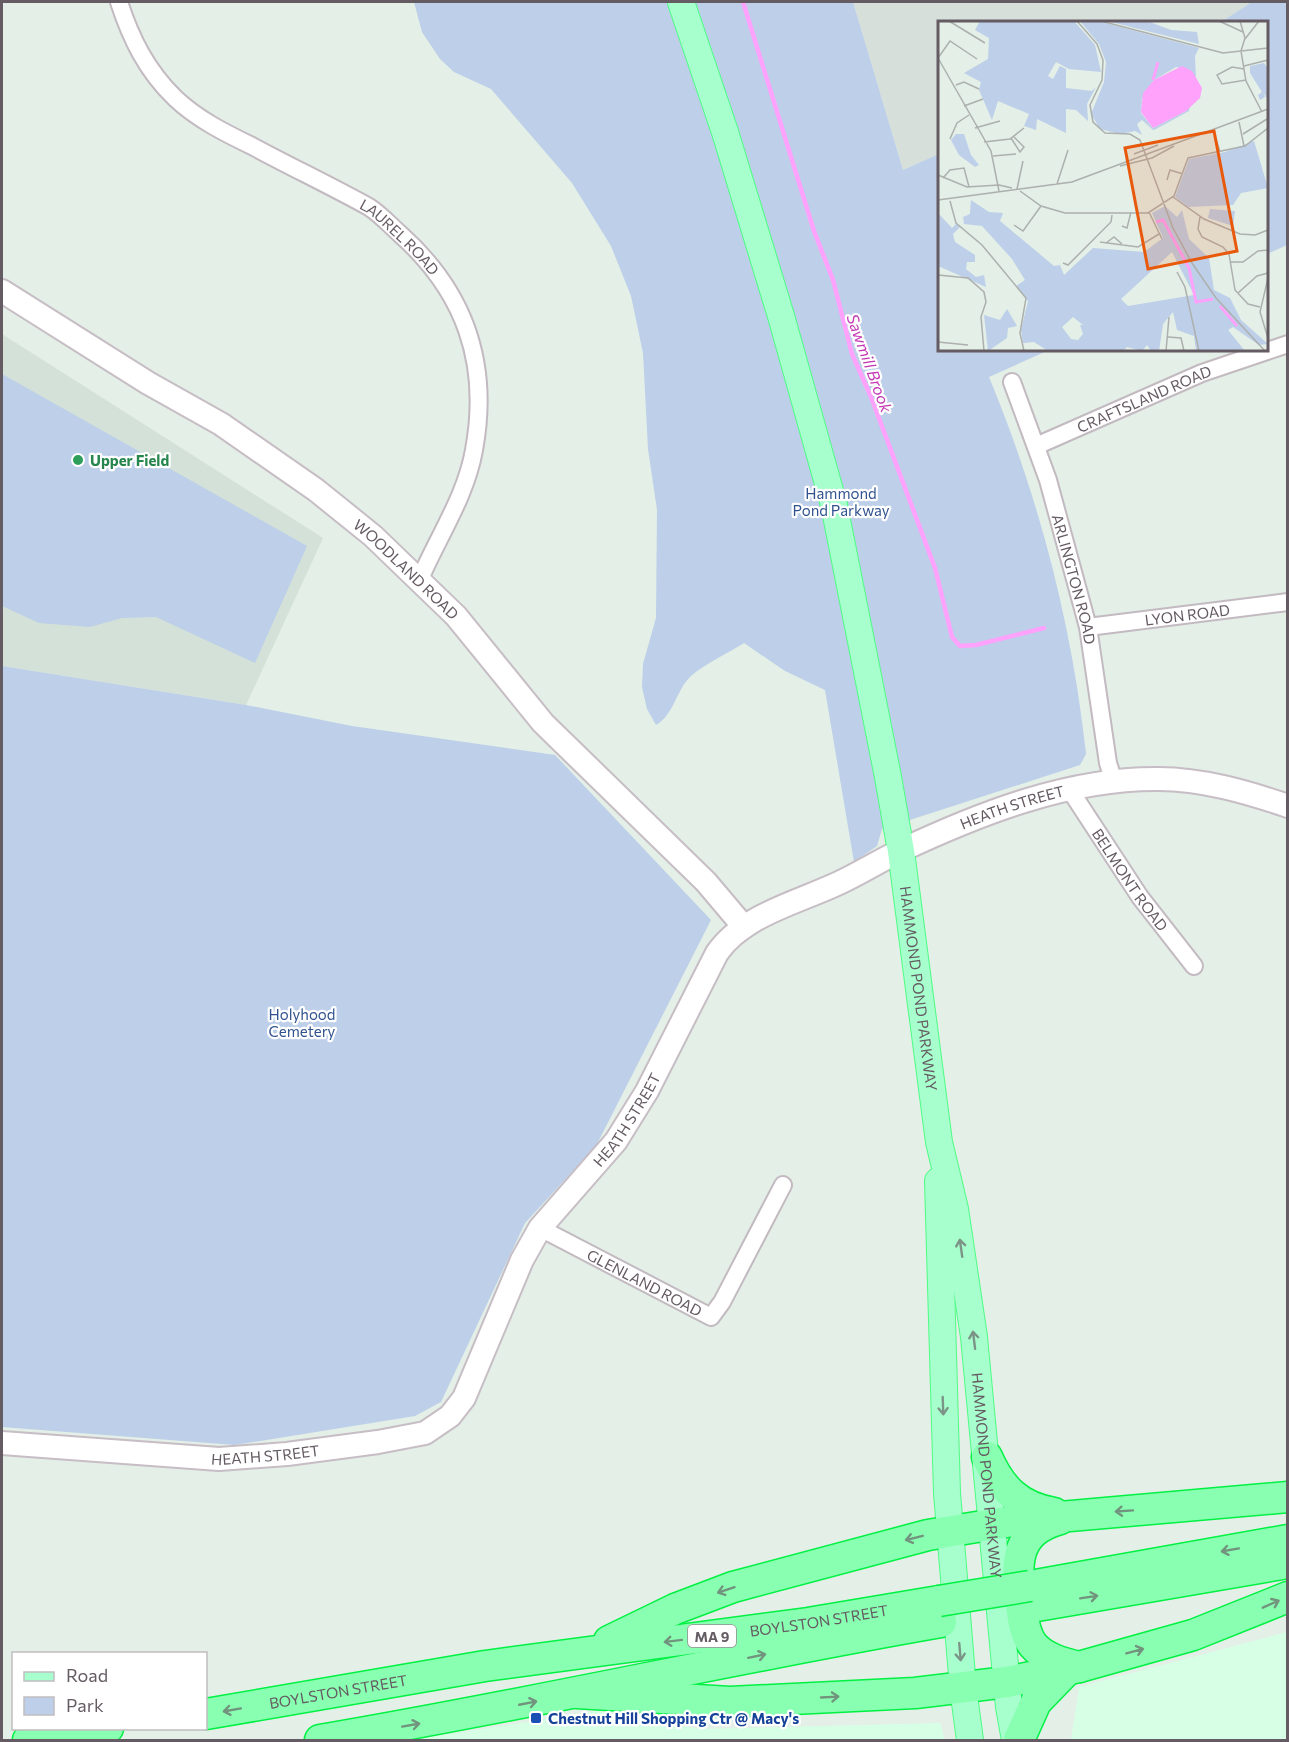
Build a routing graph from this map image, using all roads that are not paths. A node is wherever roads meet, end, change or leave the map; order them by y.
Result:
1 (119, 2) edge
2 (681, 2) edge
3 (2, 291) edge
4 (1287, 344) edge
5 (1268, 350) edge
6 (1266, 351) edge
7 (1012, 382) dead end
8 (1036, 446) junction
9 (420, 579) junction
10 (1287, 602) edge
11 (1088, 627) junction
12 (1114, 782) junction
13 (1070, 790) junction
14 (1287, 806) edge
15 (901, 851) junction
16 (744, 927) junction
17 (1194, 966) dead end
18 (939, 1142) junction
19 (783, 1185) dead end
20 (540, 1228) junction
21 (2, 1443) edge
22 (987, 1457) junction
23 (1287, 1497) edge
24 (1072, 1515) junction
25 (993, 1524) junction
26 (950, 1531) junction
27 (1287, 1540) edge
28 (1287, 1563) edge
29 (1031, 1596) junction
30 (1287, 1596) edge
31 (940, 1611) junction
32 (584, 1653) junction
33 (1073, 1668) junction
34 (1007, 1683) junction
35 (963, 1688) junction
36 (577, 1693) junction
37 (207, 1714) edge
38 (95, 1730) edge
39 (28, 1740) edge
40 (320, 1740) edge
41 (970, 1740) edge
42 (1017, 1740) edge

1 - 9 street, LAUREL ROAD
2 - 15 main road, HAMMOND POND PARKWAY
3 - 9 street, WOODLAND ROAD
4 - 5 street, CRAFTSLAND ROAD
6 - 8 street, CRAFTSLAND ROAD
7 - 8 street, ARLINGTON ROAD
8 - 11 street, ARLINGTON ROAD
9 - 16 street, WOODLAND ROAD
10 - 11 street, LYON ROAD
11 - 12 street, ARLINGTON ROAD
12 - 13 street, HEATH STREET
12 - 14 street, HEATH STREET
13 - 15 street, HEATH STREET
13 - 17 street, BELMONT ROAD
15 - 16 street, HEATH STREET
15 - 18 main road, HAMMOND POND PARKWAY
16 - 20 street, HEATH STREET
22 -> 18 main road, HAMMOND POND PARKWAY
18 -> 26 main road, HAMMOND POND PARKWAY
19 - 20 street, GLENLAND ROAD
20 - 21 street, HEATH STREET
22 - 24 highway
22 - 25 main road, HAMMOND POND PARKWAY
23 -> 24 highway
24 - 25 highway
24 - 33 highway
25 - 26 highway
25 - 34 main road, HAMMOND POND PARKWAY
26 -> 32 highway
26 -> 35 main road, HAMMOND POND PARKWAY
27 -> 29 highway, BOYLSTON STREET / MA 9
29 -> 28 highway, BOYLSTON STREET / MA 9
29 - 31 highway, BOYLSTON STREET / MA 9
33 -> 30 highway
31 -> 32 highway, BOYLSTON STREET / MA 9
36 -> 31 highway, BOYLSTON STREET / MA 9
32 -> 37 highway, BOYLSTON STREET / MA 9
33 - 34 highway
33 - 42 highway
34 - 35 highway
34 - 42 main road, HAMMOND POND PARKWAY
36 -> 35 highway
35 - 41 main road, HAMMOND POND PARKWAY
40 -> 36 highway, BOYLSTON STREET / MA 9
38 - 39 highway

